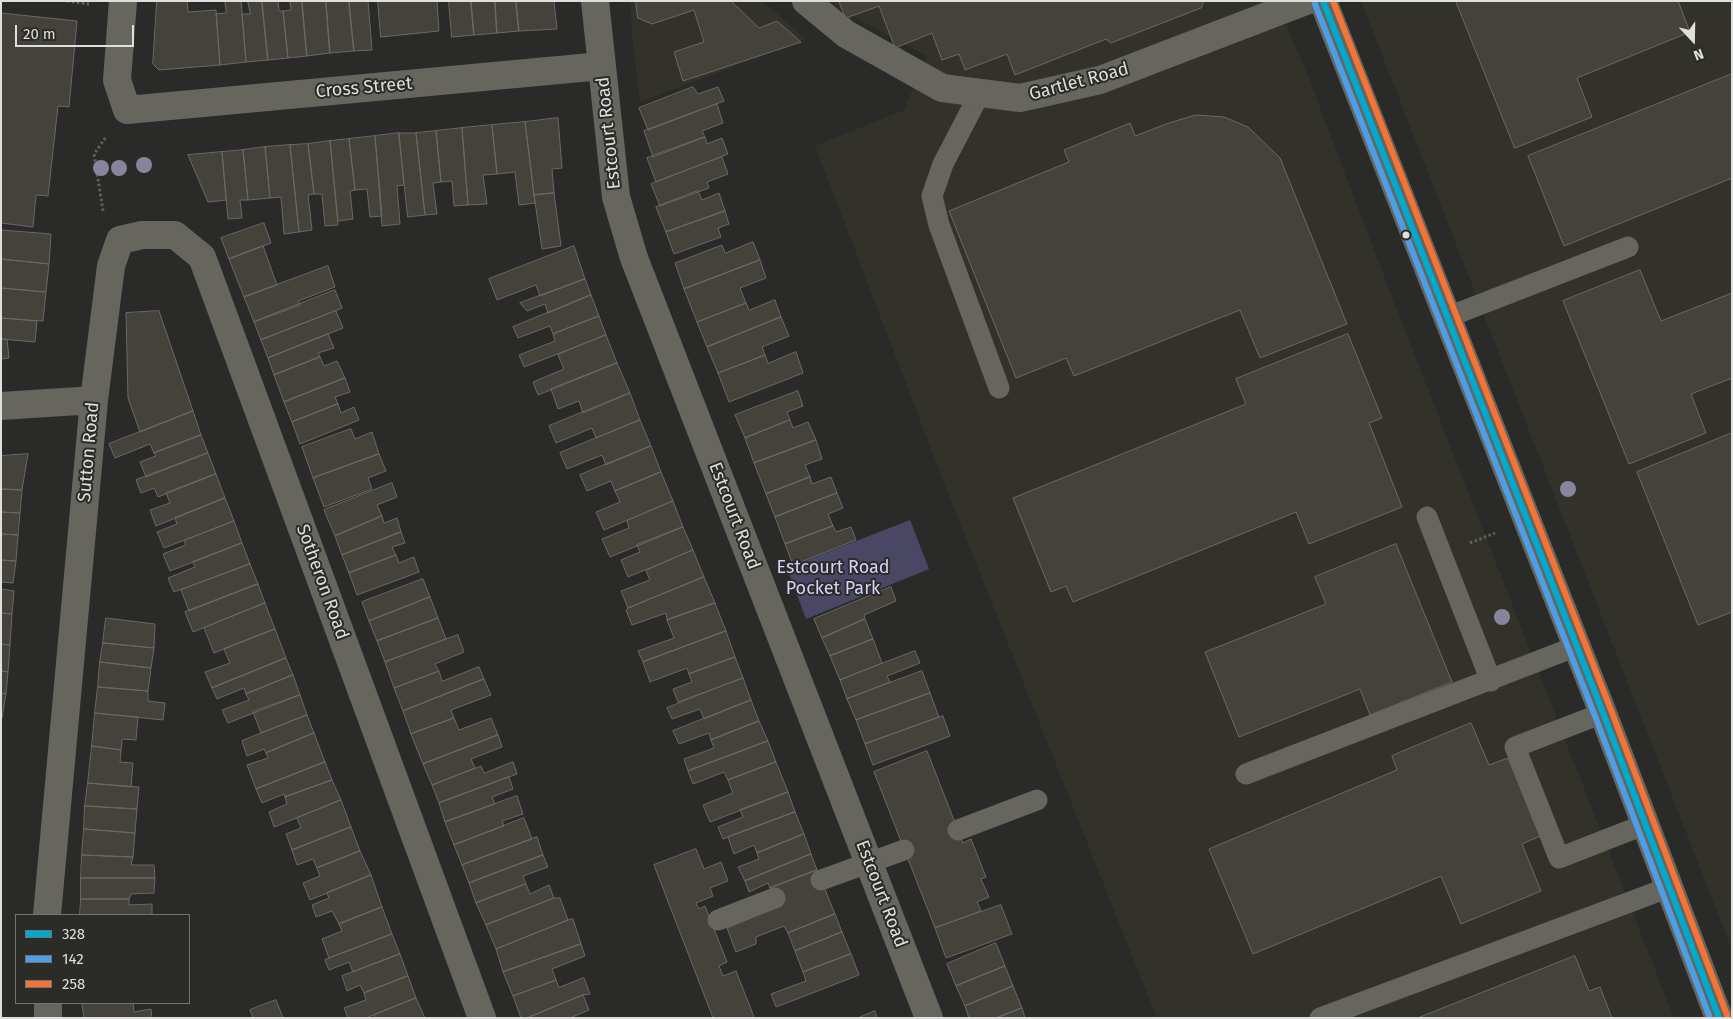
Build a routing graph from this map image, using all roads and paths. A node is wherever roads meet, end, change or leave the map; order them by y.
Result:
1 (123, 1) edge
2 (595, 1) edge
3 (806, 1) edge
4 (1306, 1) edge
5 (1324, 1) edge
6 (602, 66) junction
7 (980, 92) junction
8 (126, 110) junction
9 (1628, 247) dead end
10 (111, 266) junction
11 (1448, 316) junction
12 (999, 388) dead end
13 (94, 400) junction
14 (1, 406) edge
15 (1427, 517) dead end
16 (1577, 646) junction
17 (1491, 680) junction
18 (1603, 713) junction
19 (1246, 774) dead end
20 (1037, 800) dead end
21 (1646, 824) junction
22 (958, 830) dead end
23 (904, 850) dead end
24 (869, 862) junction
25 (821, 880) dead end
26 (1670, 887) junction
27 (774, 898) dead end
28 (47, 914) edge
29 (718, 920) dead end
30 (48, 1004) edge
31 (48, 1018) edge
32 (482, 1018) edge
33 (929, 1018) edge
34 (1320, 1018) edge
35 (1718, 1018) edge

1 - 8 street
2 - 6 street, Estcourt Road
3 - 7 street, Gartlet Road
4 - 7 street, Gartlet Road
5 - 11 street
6 - 8 street, Cross Street
6 - 24 street, Estcourt Road
7 - 12 lane
8 - 10 path
9 - 11 lane
10 - 13 street, Sutton Road
10 - 32 street, Sotheron Road
11 - 16 street
13 - 14 street
13 - 28 street, Sutton Road
15 - 17 lane
16 - 17 lane
16 - 18 street
17 - 19 lane
18 - 21 street
18 - 21 lane
20 - 22 lane
21 - 26 street
23 - 24 lane
24 - 25 lane
24 - 33 street, Estcourt Road
26 - 34 lane
26 - 35 street
27 - 29 lane
30 - 31 street

